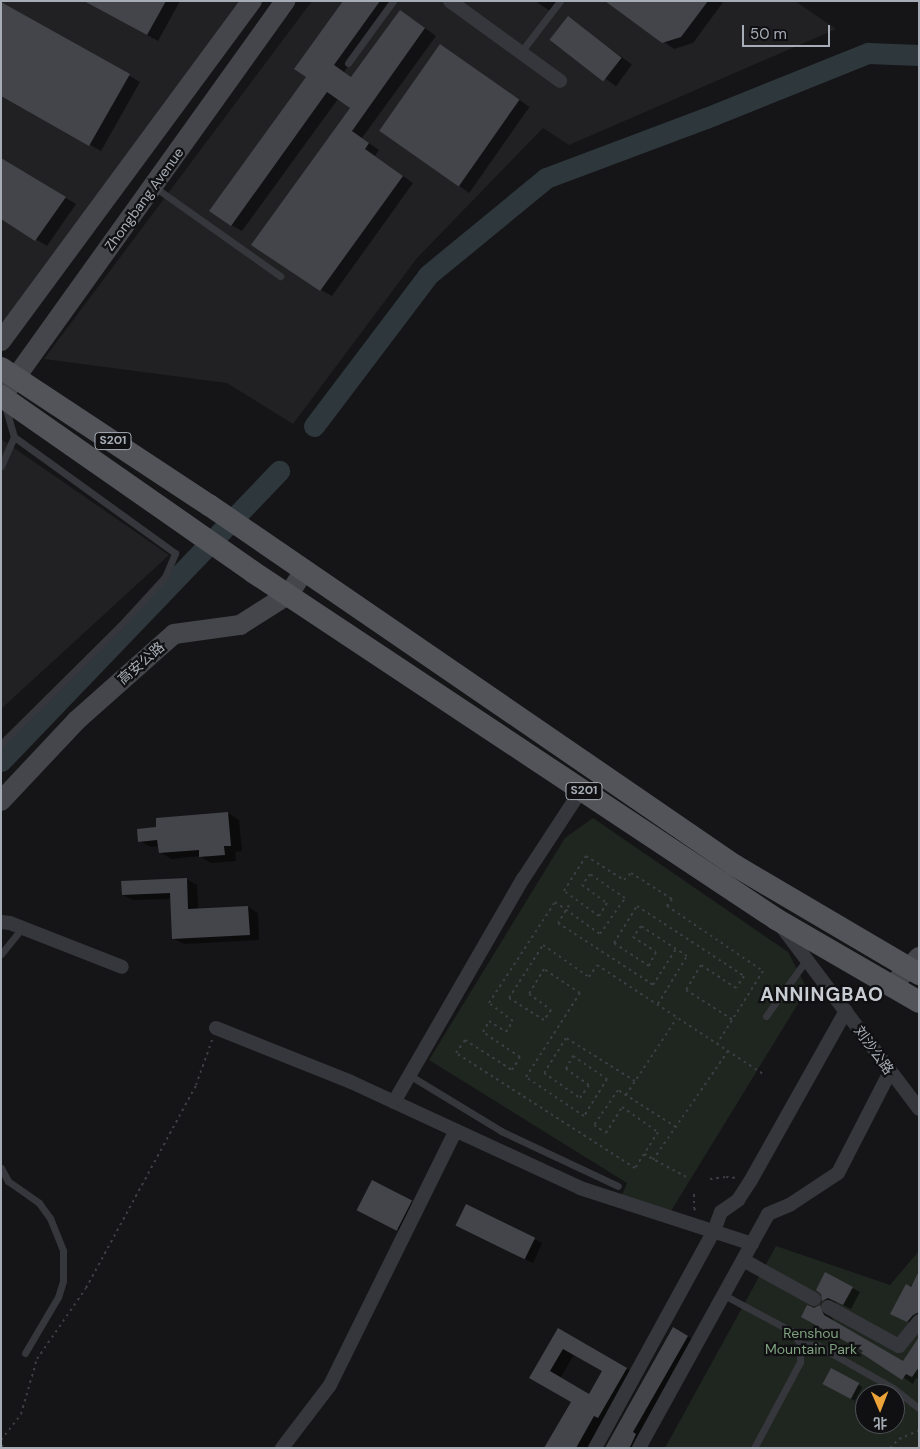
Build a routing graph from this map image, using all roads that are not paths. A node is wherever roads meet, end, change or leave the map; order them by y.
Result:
1 (252, 1) edge
2 (285, 1) edge
3 (393, 1) edge
4 (450, 1) edge
5 (560, 1) edge
6 (521, 52) junction
7 (348, 62) dead end
8 (560, 81) dead end
9 (153, 186) junction
10 (280, 276) dead end
11 (1, 341) edge
12 (8, 373) edge
13 (2, 396) edge
14 (14, 437) junction
15 (1, 466) edge
16 (304, 571) junction
17 (289, 594) junction
18 (1, 744) edge
19 (582, 789) junction
20 (1, 801) edge
21 (776, 919) junction
22 (1, 922) edge
23 (22, 928) junction
24 (1, 954) edge
25 (806, 959) junction
26 (915, 966) edge
27 (122, 967) dead end
28 (891, 987) junction
29 (919, 1002) edge
30 (846, 1011) junction
31 (766, 1016) dead end
32 (216, 1028) road end
33 (890, 1072) junction
34 (409, 1075) junction
35 (394, 1102) junction
36 (919, 1108) edge
37 (456, 1130) junction
38 (1, 1168) edge
39 (618, 1186) dead end
40 (714, 1232) junction
41 (752, 1244) junction
42 (743, 1260) junction
43 (724, 1295) junction
44 (814, 1299) dead end
45 (828, 1307) dead end
46 (919, 1321) edge
47 (800, 1344) junction
48 (25, 1353) dead end
49 (919, 1408) edge
50 (282, 1448) edge
51 (595, 1448) edge
52 (640, 1448) edge
53 (754, 1448) edge

1 - 11 main road
2 - 9 main road, Zhongbang Avenue
3 - 7 lane
4 - 6 street
5 - 6 lane
6 - 8 street
9 - 10 lane
9 - 12 main road, Zhongbang Avenue
12 - 13 main road, Zhongbang Avenue
12 - 16 main road, S201
13 - 14 lane
13 - 17 main road, S201
14 - 15 lane
14 - 18 lane
16 - 17 main road, 高安公路
16 - 26 main road, S201
17 - 19 main road, S201
17 - 20 main road, 高安公路
19 - 21 main road, S201
19 - 34 street
21 - 25 street, 刘沙公路 / S201
21 - 28 main road, S201
22 - 23 street
23 - 24 lane
23 - 27 street
25 - 30 street, 刘沙公路 / S201
25 - 31 lane
26 - 28 main road
28 - 29 main road, S201
30 - 33 street, 刘沙公路 / S201
30 - 40 street
32 - 35 street
33 - 36 street, 刘沙公路 / S201
33 - 41 street
34 - 35 street
34 - 39 lane
35 - 37 street
37 - 40 street
37 - 50 street
38 - 48 lane
40 - 41 street
40 - 51 street
41 - 42 street
42 - 43 street
42 - 44 street
43 - 47 lane
43 - 52 street
45 - 46 street
47 - 49 lane
47 - 53 lane

